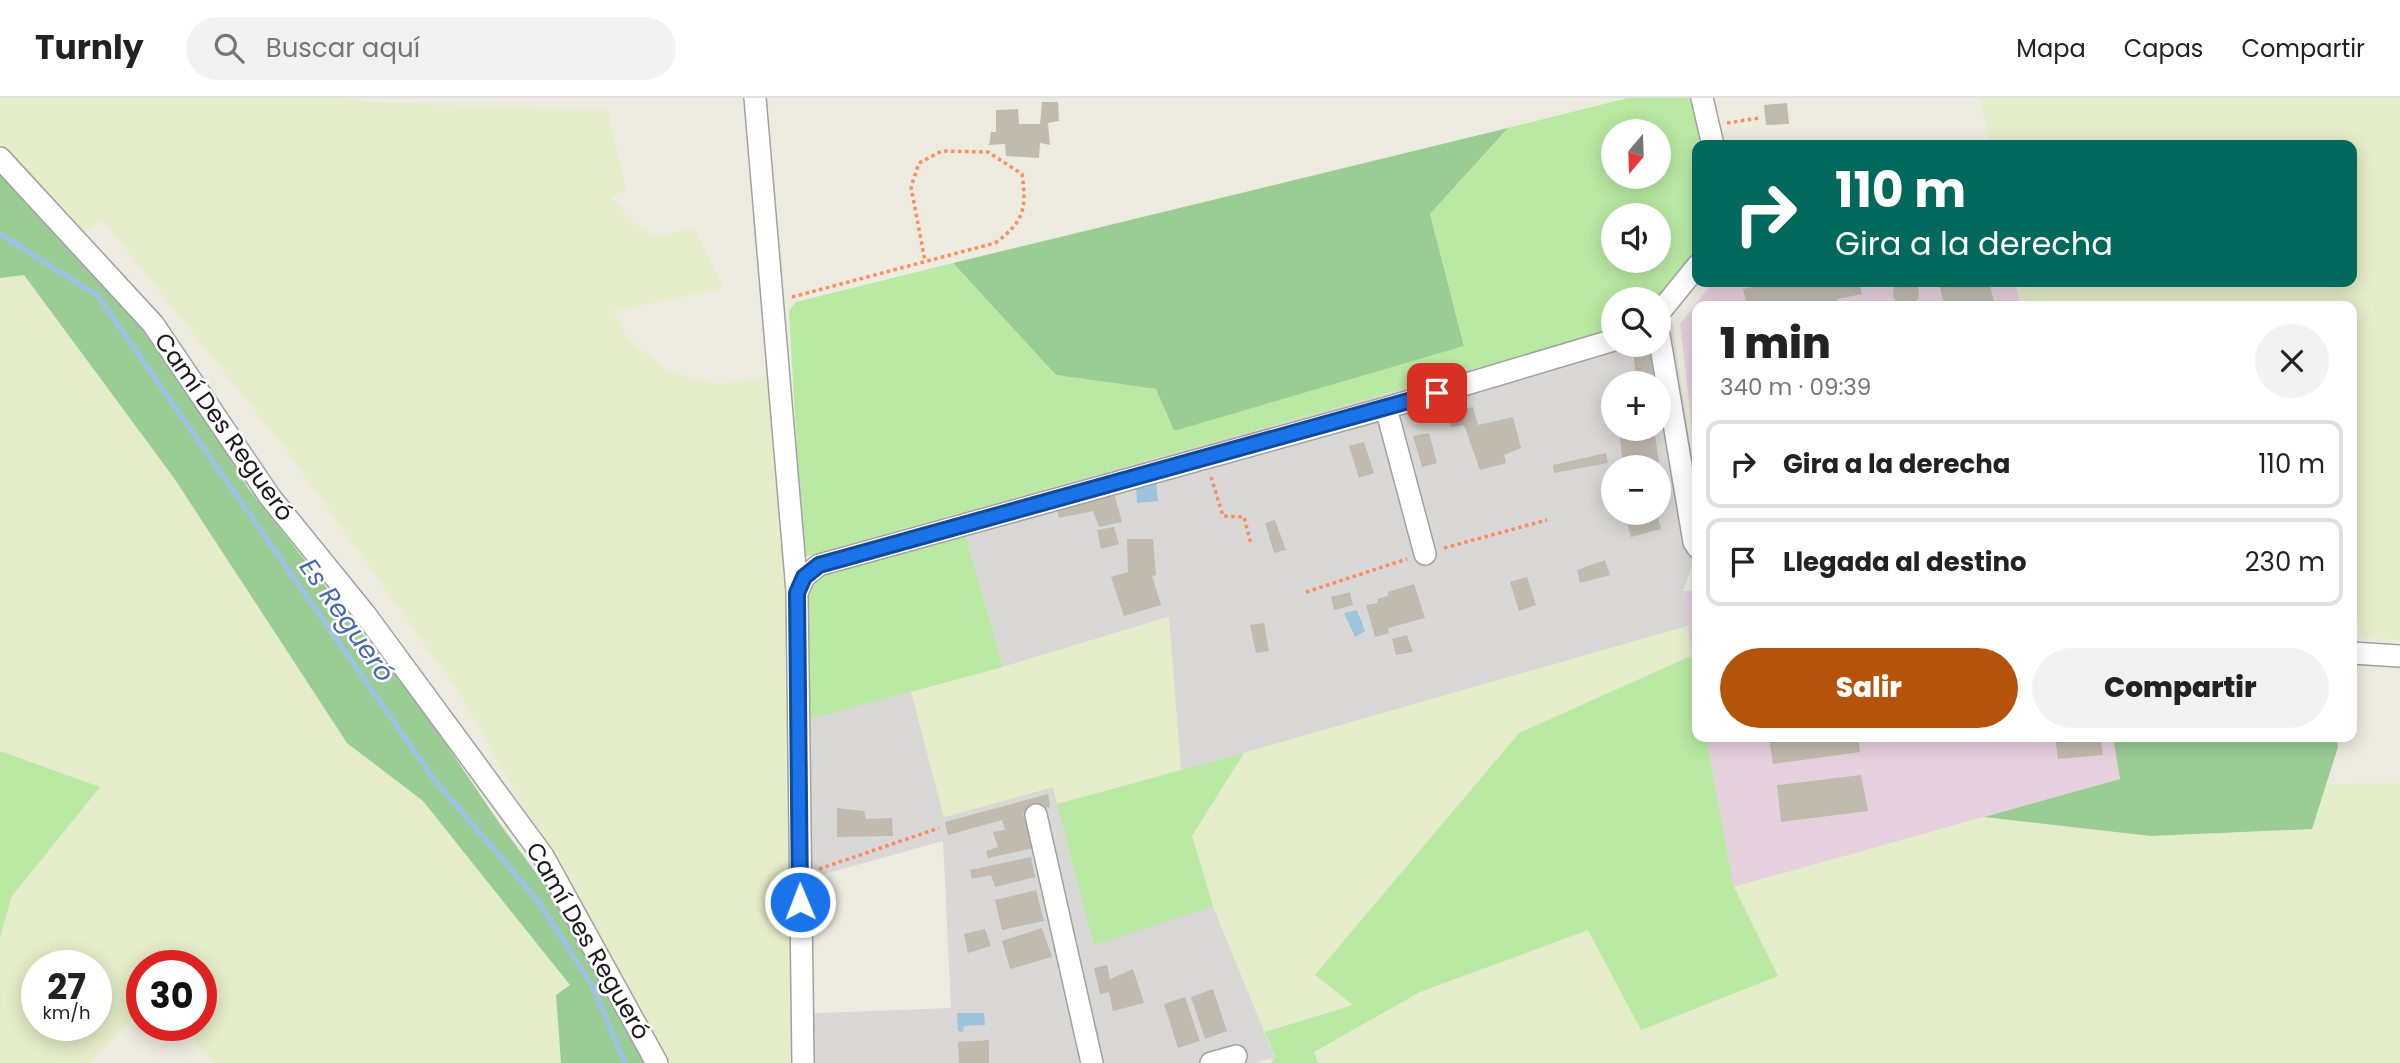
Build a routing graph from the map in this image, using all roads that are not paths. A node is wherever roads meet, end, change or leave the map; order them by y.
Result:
1 (755, 98) edge
2 (1702, 98) edge
3 (1711, 135) edge
4 (0, 158) edge
5 (1692, 272) edge
6 (1671, 298) edge
7 (1601, 344) edge
8 (1663, 357) edge
9 (1387, 408) junction
10 (1692, 530) edge
11 (1424, 554) dead end
12 (797, 593) junction
13 (2357, 653) edge
14 (2400, 656) edge
15 (1036, 815) dead end
16 (1236, 1056) dead end
17 (657, 1063) edge
18 (803, 1063) edge
19 (1092, 1063) edge
20 (1211, 1063) edge

1 - 12 street
2 - 3 street
4 - 17 street, Camí Des Regueró
5 - 6 street
7 - 9 street
8 - 10 street
9 - 11 street
9 - 12 street
12 - 18 street
13 - 14 street
15 - 19 street
16 - 20 street

